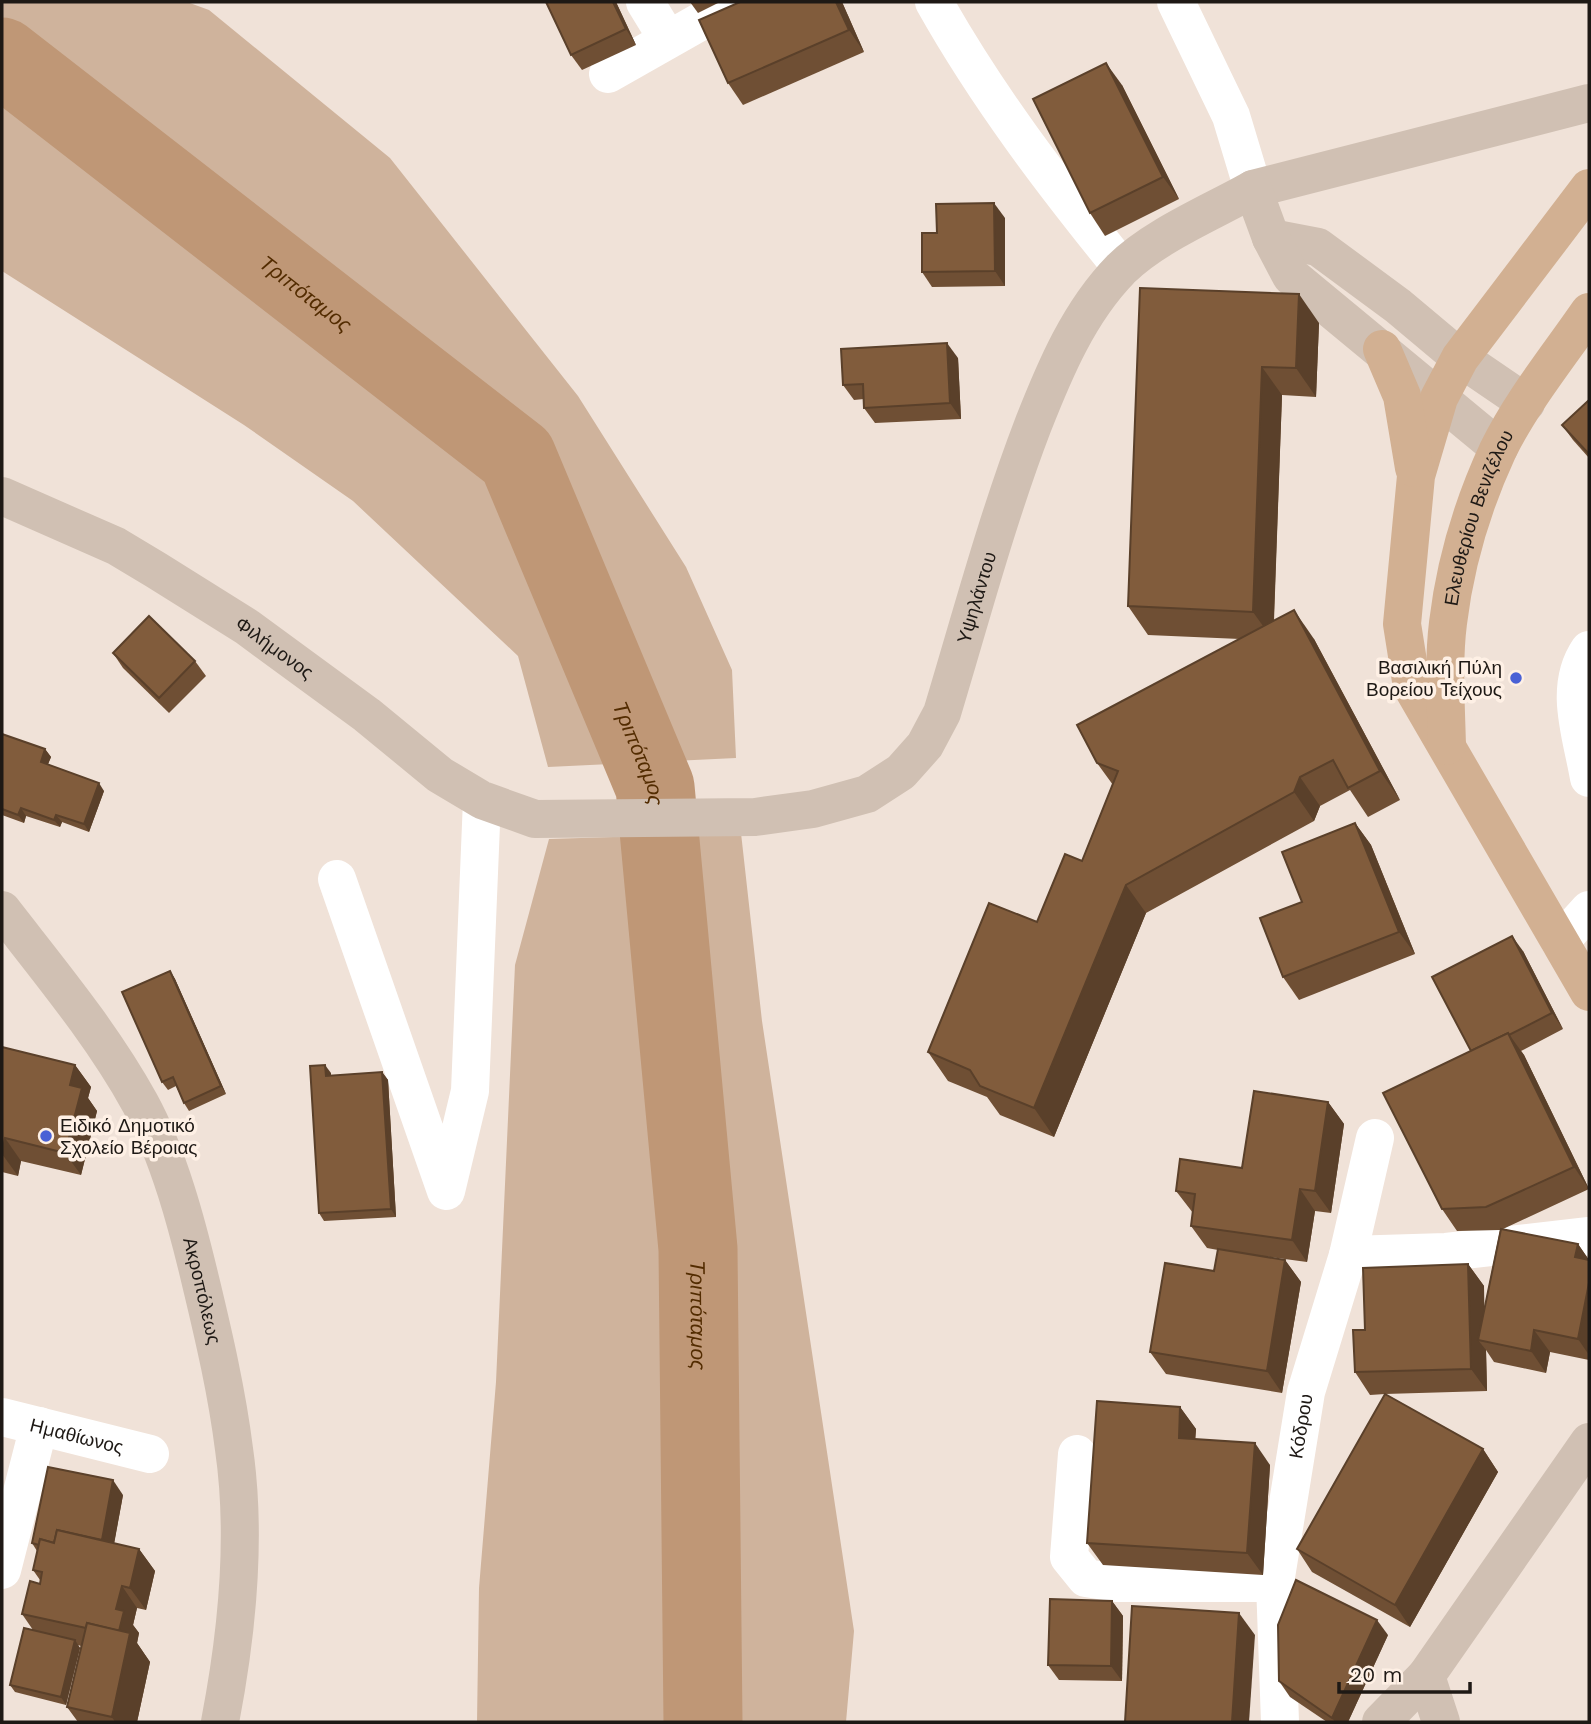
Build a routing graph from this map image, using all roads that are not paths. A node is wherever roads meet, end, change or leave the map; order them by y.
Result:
1 (645, 2) edge
2 (735, 2) edge
3 (934, 2) edge
4 (1176, 2) edge
5 (667, 38) junction
6 (608, 74) dead end
7 (1589, 103) edge
8 (1589, 188) edge
9 (1253, 189) junction
10 (1271, 238) junction
11 (1122, 268) junction
12 (1589, 312) edge
13 (1382, 349) junction
14 (1460, 358) junction
15 (1439, 398) junction
16 (1526, 403) junction
17 (1499, 448) junction
18 (1416, 476) junction
19 (2, 496) edge
20 (1589, 650) edge
21 (1447, 751) junction
22 (1589, 778) edge
23 (482, 800) junction
24 (535, 819) joint
25 (337, 879) dead end
26 (2, 909) edge
27 (1589, 910) edge
28 (1560, 942) junction
29 (1589, 992) edge
30 (1375, 1138) dead end
31 (1589, 1236) edge
32 (1348, 1255) junction
33 (2, 1417) edge
34 (38, 1426) junction
35 (1589, 1443) edge
36 (150, 1454) dead end
37 (1077, 1454) dead end
38 (2, 1570) edge
39 (1275, 1583) junction
40 (1426, 1676) junction
41 (220, 1722) edge
42 (1280, 1722) edge
43 (1381, 1722) edge
44 (1441, 1722) edge

1 - 5 street
2 - 5 street
3 - 11 street
4 - 9 street
5 - 6 street
7 - 9 street, Υψηλάντου
8 - 14 main road, Ελευθερίου Βενιζέλου
9 - 10 street
9 - 11 street, Υψηλάντου
10 - 13 street
10 - 14 street
11 - 24 street, Υψηλάντου
12 - 16 main road, Ελευθερίου Βενιζέλου
13 - 15 street
13 - 18 main road
14 - 15 main road, Ελευθερίου Βενιζέλου
14 - 16 street
15 - 17 street
15 - 18 main road, Ελευθερίου Βενιζέλου
16 - 17 main road, Ελευθερίου Βενιζέλου
17 - 21 main road, Ελευθερίου Βενιζέλου
18 - 21 main road, Ελευθερίου Βενιζέλου
19 - 23 street, Φιλήμονος
20 - 22 street
21 - 28 main road, Ελευθερίου Βενιζέλου
23 - 24 street, Φιλήμονος
23 - 25 street
26 - 41 street, Ακροπόλεως
27 - 28 street
28 - 29 main road, Ελευθερίου Βενιζέλου
30 - 32 street, Κόδρου
31 - 32 street
32 - 39 street, Κόδρου
33 - 34 street, Ημαθίωνος
34 - 36 street, Ημαθίωνος
34 - 38 street
35 - 40 street
37 - 39 street
39 - 42 street, Κόδρου
40 - 43 street
40 - 44 street

